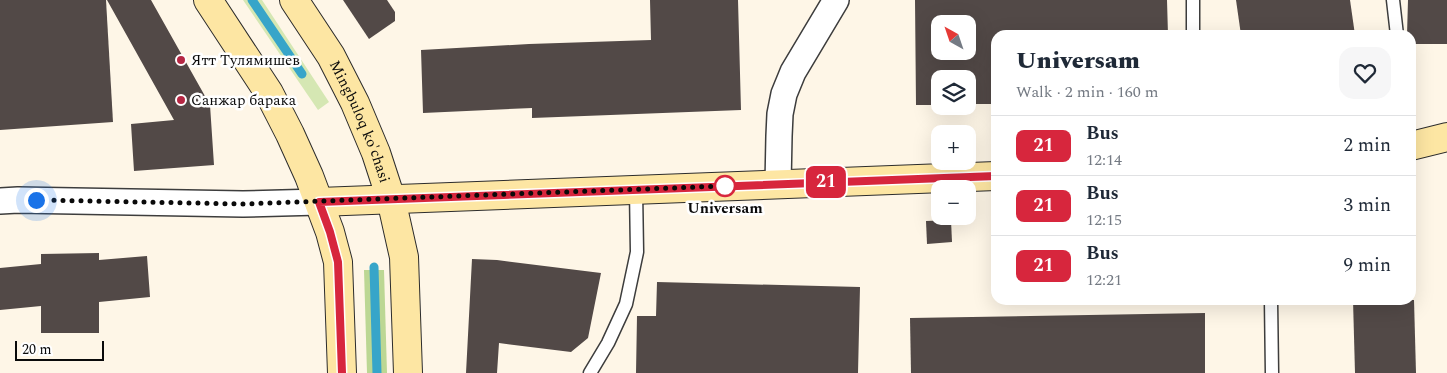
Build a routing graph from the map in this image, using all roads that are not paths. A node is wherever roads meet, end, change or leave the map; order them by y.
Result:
1 (208, 0) edge
2 (294, 0) edge
3 (836, 0) edge
4 (1193, 0) edge
5 (1393, 0) edge
6 (1193, 30) edge
7 (1396, 30) edge
8 (1447, 137) edge
9 (1416, 141) edge
10 (991, 176) edge
11 (778, 184) junction
12 (636, 190) junction
13 (391, 199) junction
14 (0, 201) edge
15 (319, 202) junction
16 (1271, 305) edge
17 (342, 373) edge
18 (408, 373) edge
19 (590, 373) edge
20 (1272, 373) edge

1 - 15 main road
2 - 13 main road, Mingbuloq ko'chasi
3 - 11 street
4 - 6 lane
5 - 7 lane
8 - 9 main road
10 - 11 main road
11 - 12 main road
12 - 13 main road
12 - 19 lane
13 - 15 main road
13 - 18 main road, Mingbuloq ko'chasi
14 - 15 street
15 - 17 main road
16 - 20 lane

